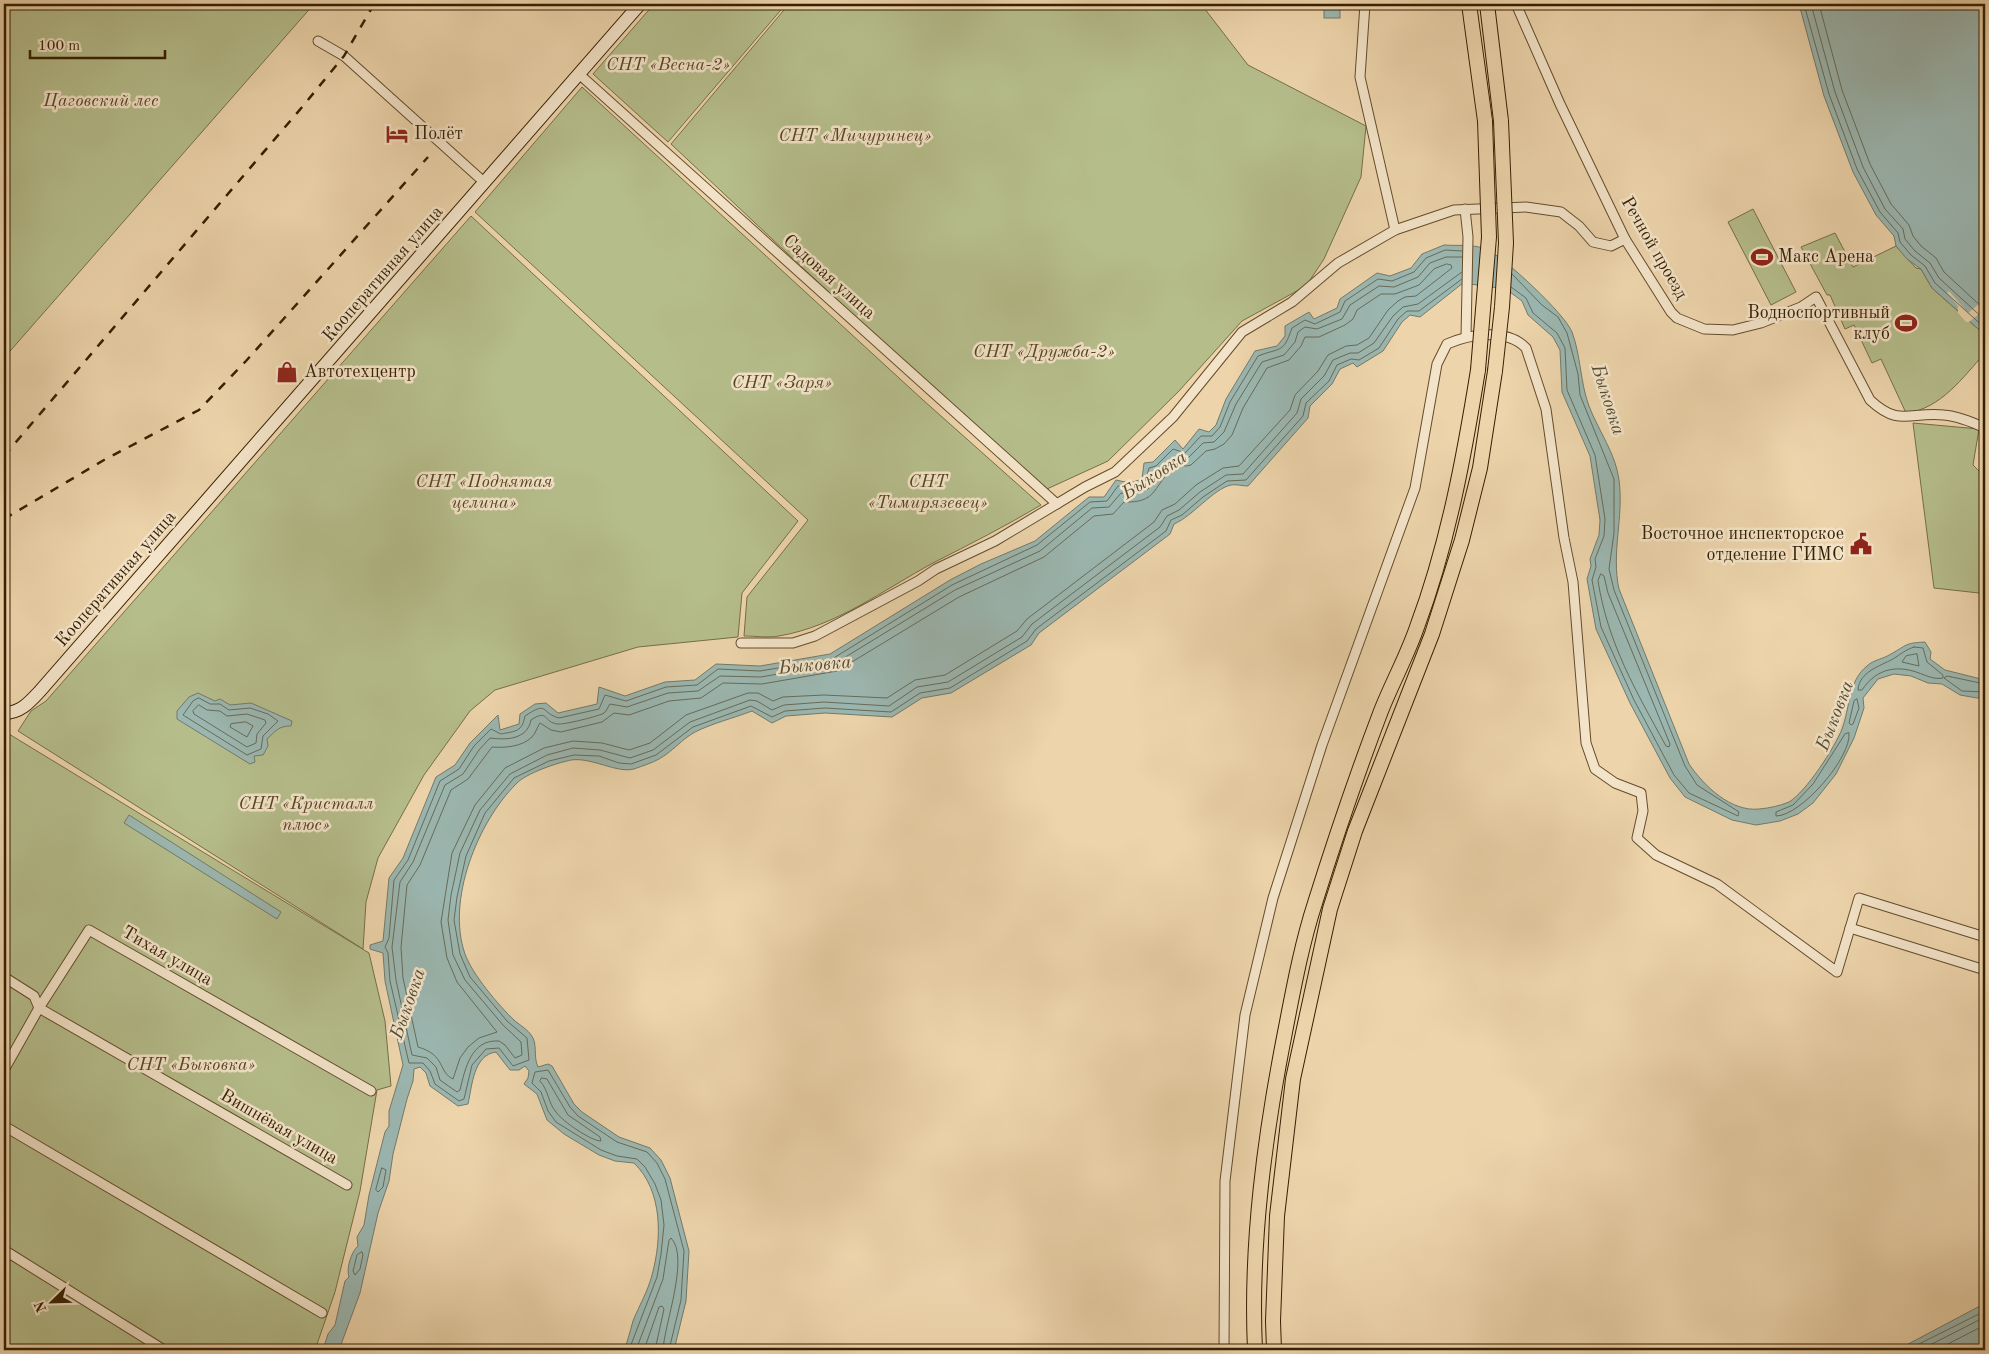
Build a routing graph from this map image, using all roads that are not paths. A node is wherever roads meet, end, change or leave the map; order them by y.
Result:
1 (640, 4) edge
2 (1365, 4) edge
3 (1469, 4) edge
4 (1487, 4) edge
5 (1516, 4) edge
6 (318, 41) dead end
7 (579, 74) junction
8 (485, 183) junction
9 (1465, 209) junction
10 (1395, 230) junction
11 (1625, 239) junction
12 (1466, 337) junction
13 (1985, 428) edge
14 (1057, 504) junction
15 (742, 643) dead end
16 (4, 713) edge
17 (1850, 928) junction
18 (1985, 937) edge
19 (1985, 970) edge
20 (4, 977) edge
21 (39, 1008) junction
22 (4, 1070) edge
23 (372, 1091) dead end
24 (4, 1126) edge
25 (348, 1185) dead end
26 (4, 1250) edge
27 (322, 1312) dead end
28 (164, 1350) edge
29 (1224, 1350) edge
30 (1255, 1350) edge
31 (1274, 1350) edge

1 - 7 main road, Кооперативная улица
2 - 10 street
3 - 30 main road, bridge
4 - 31 main road, bridge
5 - 11 street, Речной проезд
6 - 8 street
7 - 8 main road, Кооперативная улица
7 - 14 street, Садовая улица
8 - 16 main road, Кооперативная улица
9 - 10 street
9 - 11 street
9 - 12 street
10 - 14 street
11 - 13 street, Речной проезд
12 - 17 street
12 - 29 street
14 - 15 street
17 - 18 street
17 - 19 street
20 - 21 street
21 - 22 street, Тихая улица
21 - 23 street, Тихая улица
21 - 25 street, Вишнёвая улица
24 - 27 street
26 - 28 street

